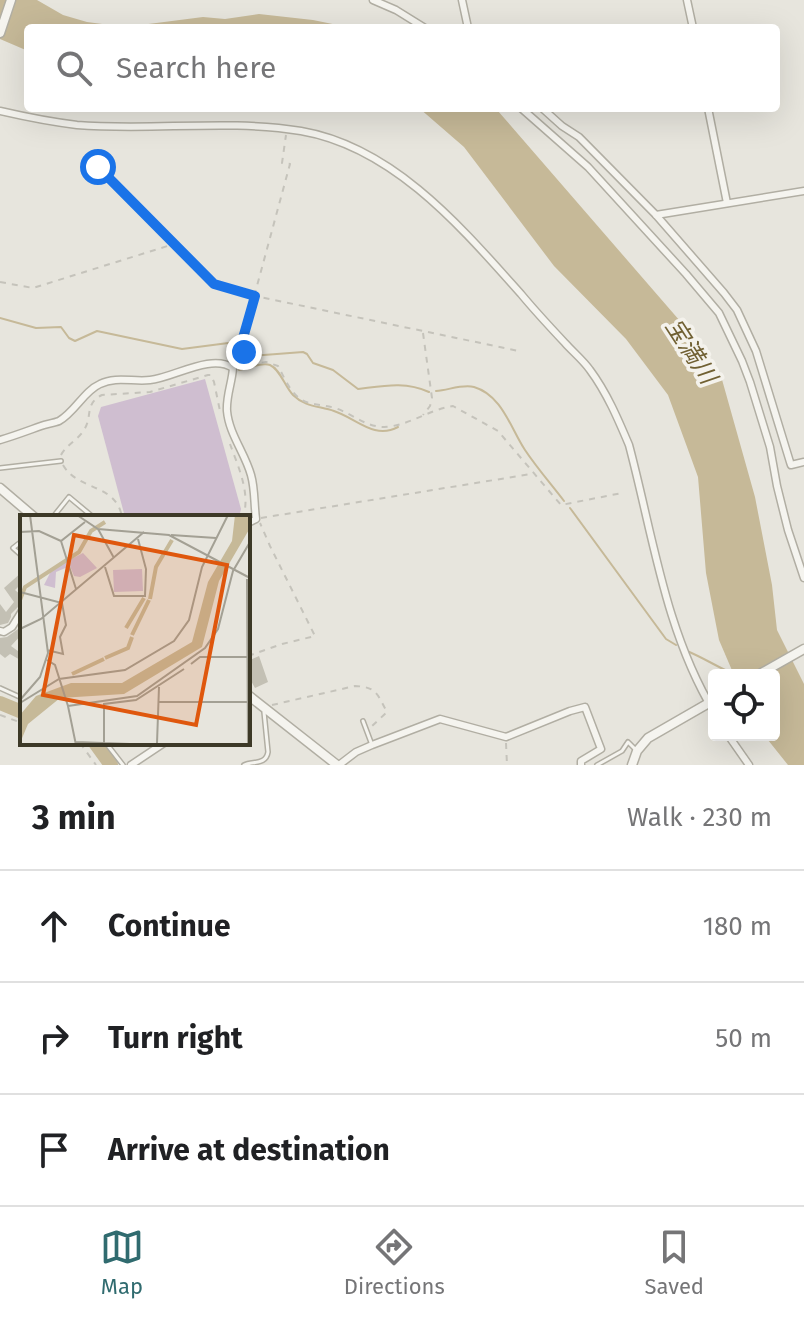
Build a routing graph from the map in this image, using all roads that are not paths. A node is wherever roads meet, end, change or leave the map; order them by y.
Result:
1 (11, 0) edge
2 (373, 0) edge
3 (462, 0) edge
4 (687, 0) edge
5 (419, 24) edge
6 (467, 24) edge
7 (692, 24) edge
8 (0, 33) edge
9 (0, 111) edge
10 (526, 112) edge
11 (546, 112) edge
12 (709, 112) edge
13 (804, 191) edge
14 (727, 203) junction
15 (656, 215) junction
16 (0, 440) edge
17 (61, 461) road end
18 (804, 462) edge
19 (0, 468) edge
20 (0, 488) edge
21 (57, 512) junction
22 (32, 515) edge
23 (55, 515) edge
24 (61, 515) edge
25 (91, 515) edge
26 (250, 522) edge
27 (804, 578) edge
28 (20, 614) edge
29 (0, 631) edge
30 (804, 649) edge
31 (769, 669) edge
32 (0, 688) edge
33 (708, 693) edge
34 (20, 697) edge
35 (250, 697) edge
36 (708, 703) edge
37 (250, 706) edge
38 (261, 706) junction
39 (363, 721) dead end
40 (732, 741) edge
41 (108, 745) edge
42 (161, 745) edge
43 (372, 745) junction
44 (637, 751) junction
45 (123, 765) edge
46 (131, 765) edge
47 (244, 765) edge
48 (338, 765) edge
49 (581, 765) edge
50 (597, 765) edge
51 (632, 765) edge
52 (749, 765) edge

1 - 8 street
2 - 5 street
3 - 6 street
4 - 7 street
9 - 33 street
10 - 27 street
11 - 15 street
12 - 14 street
13 - 14 street
14 - 15 street
15 - 18 street
16 - 26 street
17 - 19 lane
20 - 22 street
21 - 23 lane
21 - 24 lane
21 - 25 lane
28 - 29 street
30 - 31 street
32 - 34 lane
35 - 38 street
36 - 44 street
37 - 38 street
38 - 47 lane
38 - 48 street
39 - 43 lane
40 - 52 street
41 - 45 lane
42 - 46 street
43 - 48 street
43 - 49 street
44 - 50 lane
44 - 51 street

